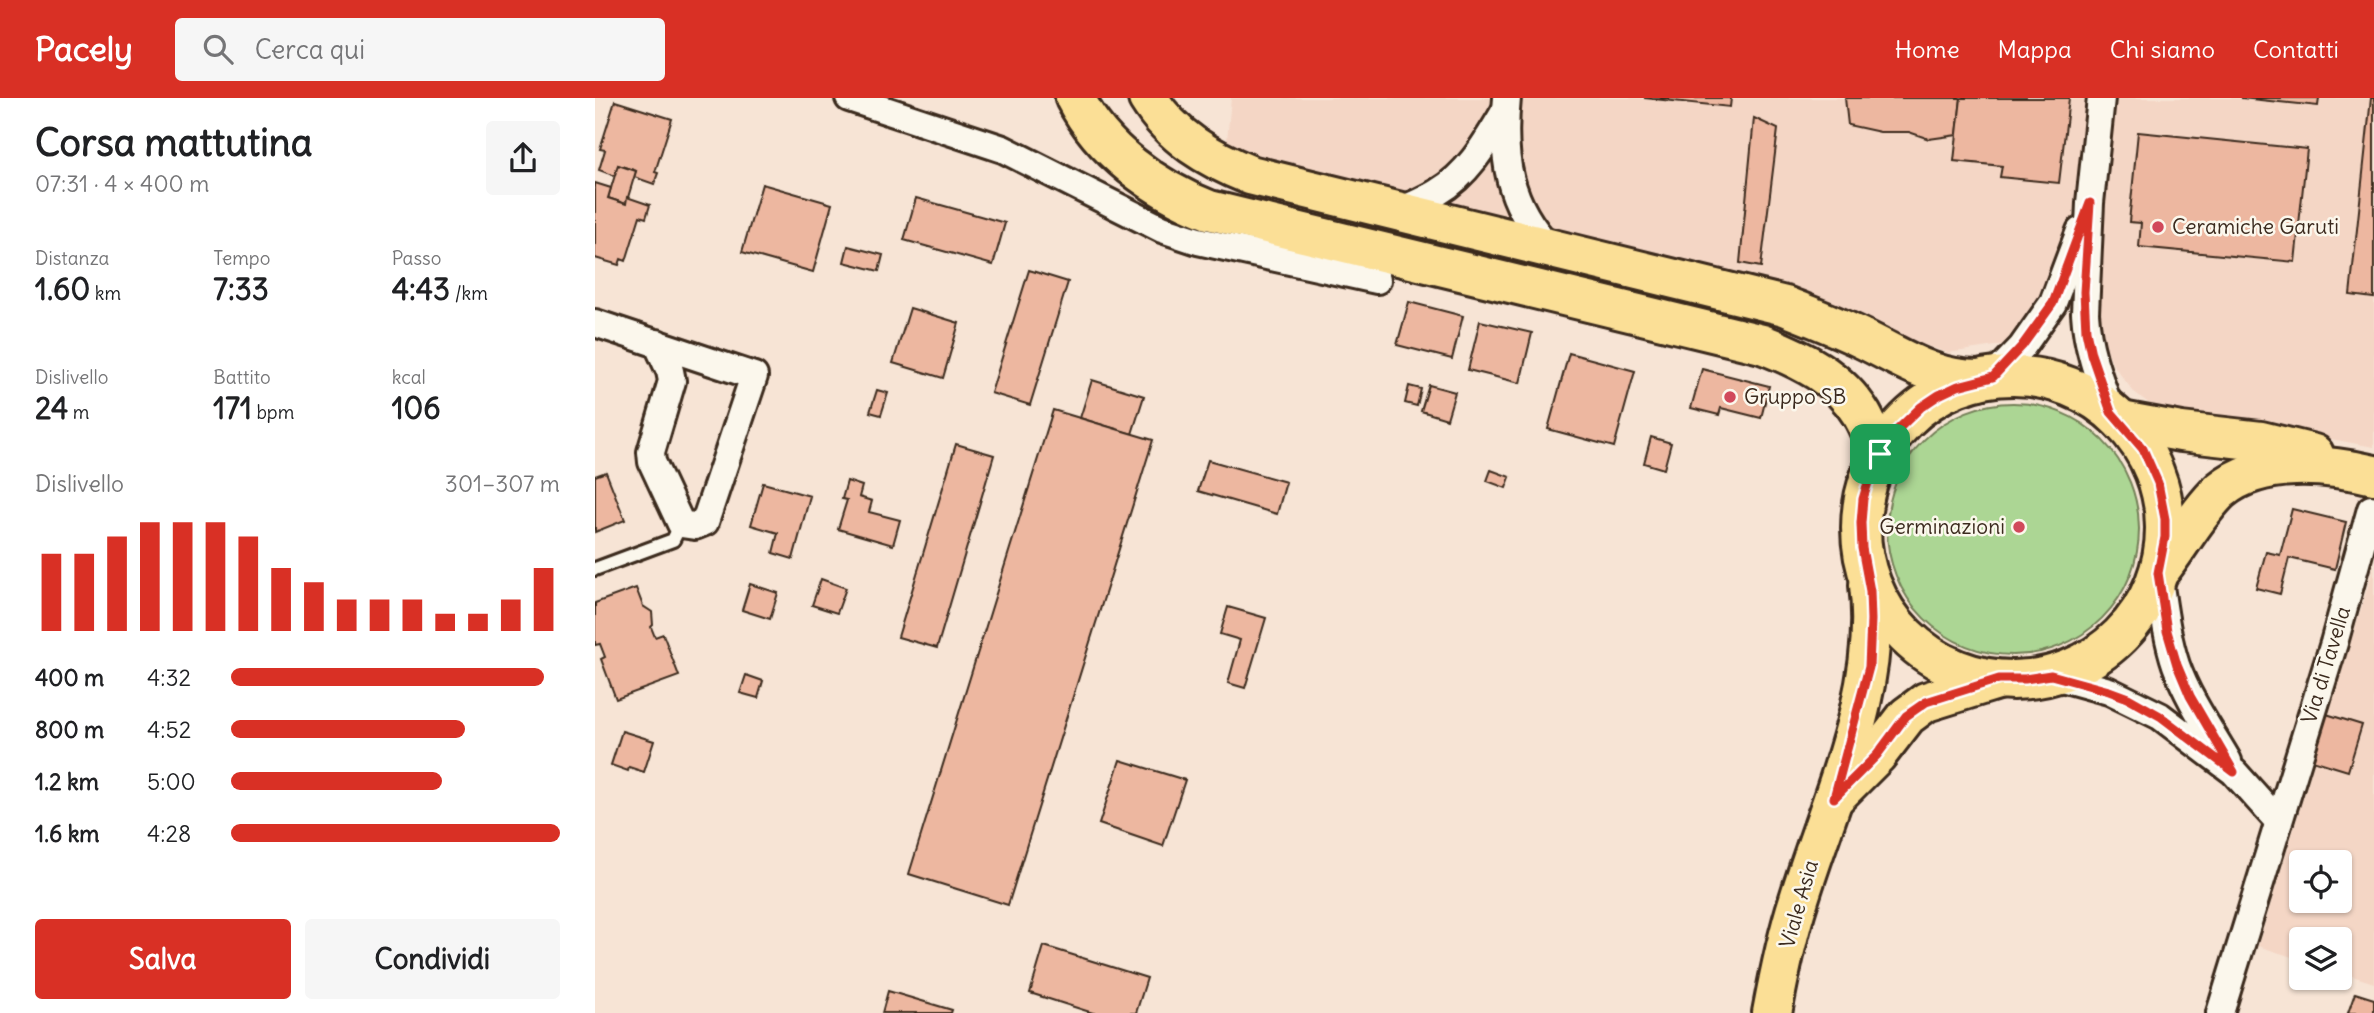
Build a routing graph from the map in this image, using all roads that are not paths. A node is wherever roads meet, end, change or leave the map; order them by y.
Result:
1 (849, 98) edge
2 (1075, 98) edge
3 (1148, 98) edge
4 (2101, 98) edge
5 (1506, 105) edge
6 (2090, 203) junction
7 (1397, 212) junction
8 (1551, 249) junction
9 (1377, 280) dead end
10 (595, 323) edge
11 (657, 343) junction
12 (1986, 379) junction
13 (2116, 416) junction
14 (1880, 454) junction
15 (2367, 485) edge
16 (681, 524) junction
17 (595, 569) edge
18 (1867, 571) junction
19 (2158, 573) junction
20 (2051, 675) junction
21 (1999, 679) junction
22 (2234, 772) junction
23 (1834, 798) junction
24 (2278, 821) junction
25 (1772, 1013) edge
26 (2220, 1013) edge

1 - 9 street
2 - 14 main road
3 - 7 main road
4 - 6 street
5 - 7 street
5 - 8 street
6 - 12 street
6 - 13 street
7 - 8 main road
8 - 12 main road
10 - 11 street
11 - 16 street
11 - 16 street
12 - 13 main road
12 - 14 main road
13 - 15 main road
13 - 19 main road
14 - 18 main road
15 - 19 main road
15 - 24 street, Via di Tavella
16 - 17 lane
18 - 21 main road
18 - 23 main road, Viale Asia
19 - 20 main road
19 - 22 street
20 - 21 main road
20 - 22 street
21 - 23 main road
22 - 24 street
23 - 25 main road, Viale Asia
24 - 26 street, Via di Tavella

